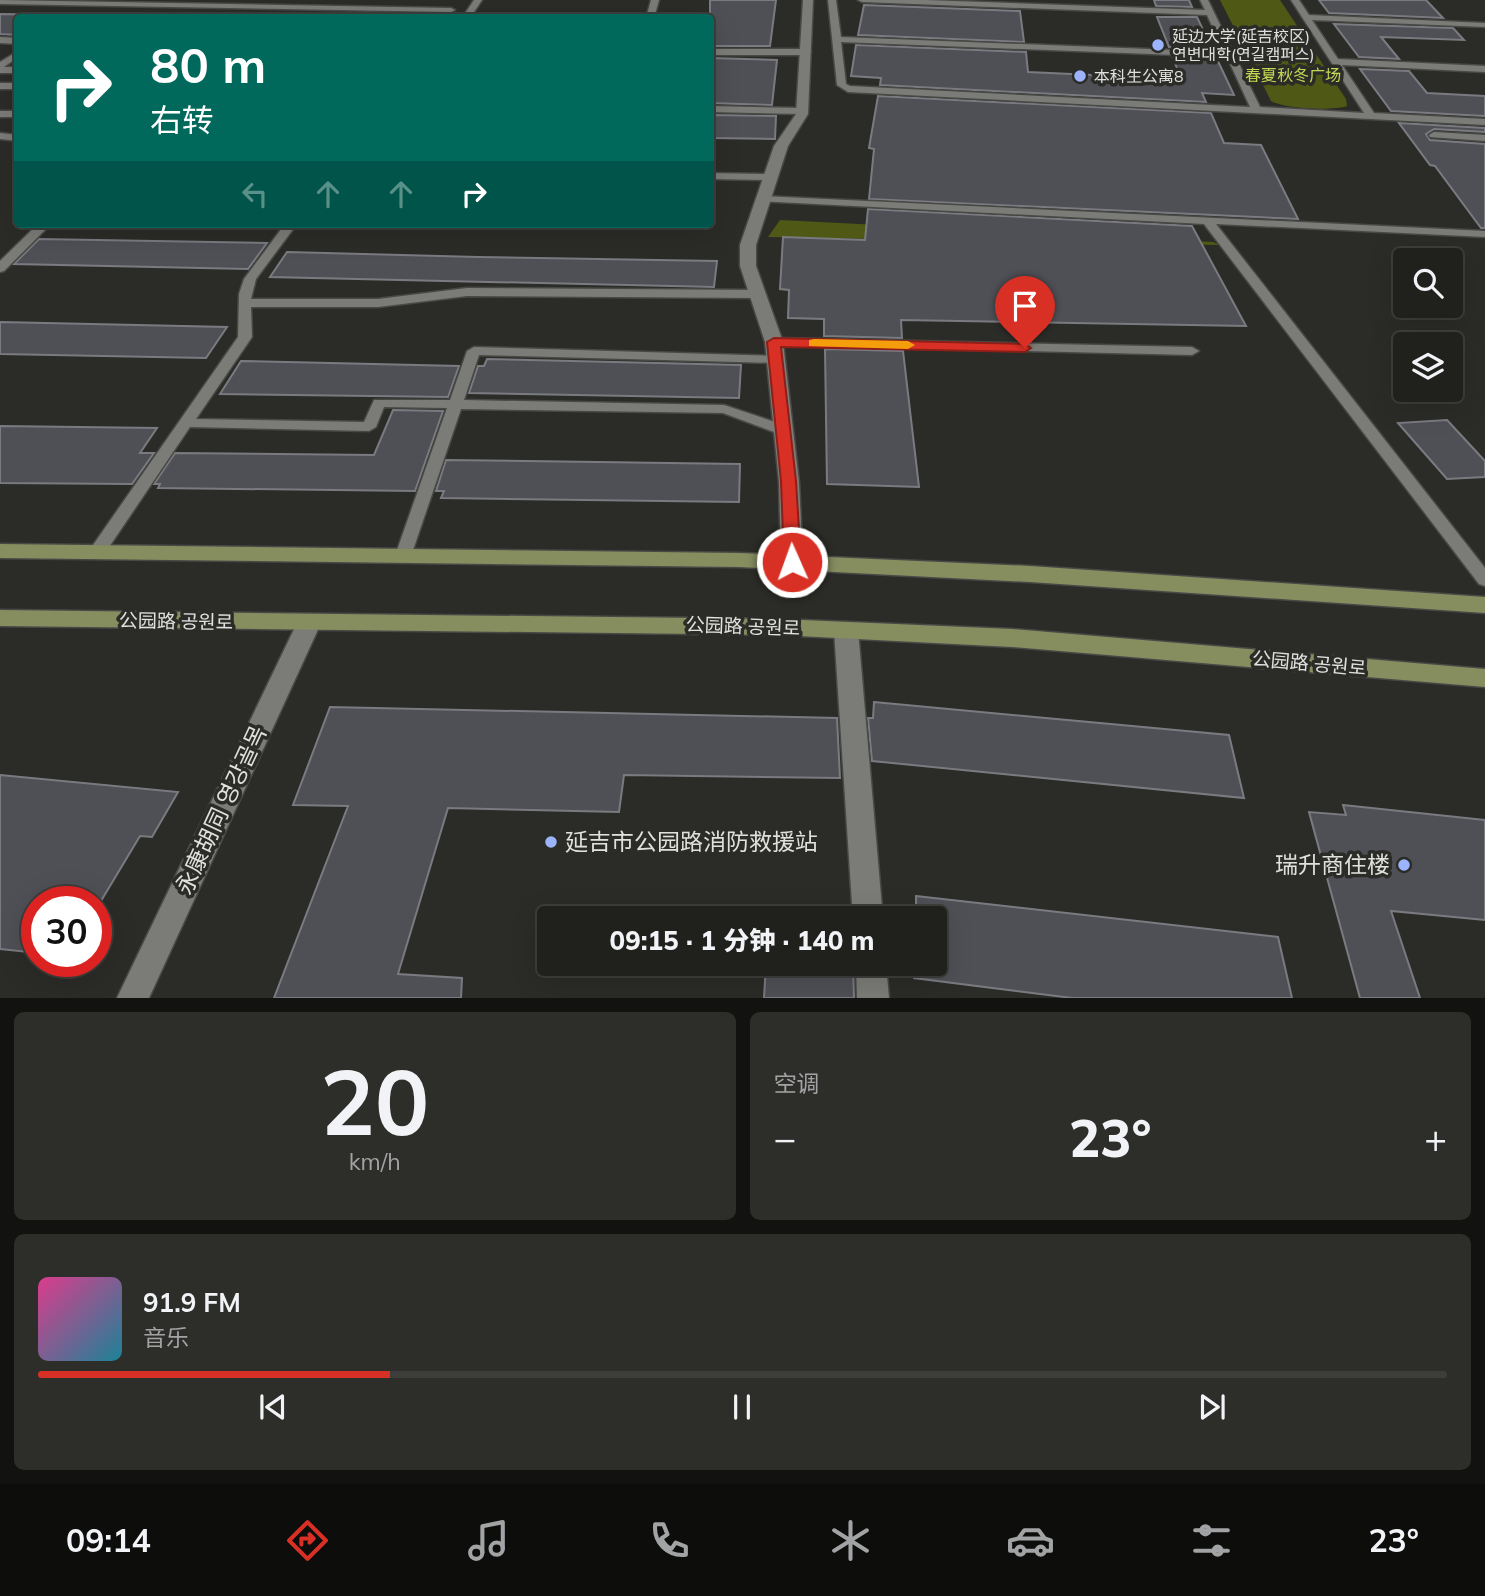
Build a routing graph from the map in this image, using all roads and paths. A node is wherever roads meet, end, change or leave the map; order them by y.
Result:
1 (300, 0) edge
2 (808, 0) edge
3 (832, 0) edge
4 (862, 0) edge
5 (1204, 0) edge
6 (1295, 0) edge
7 (0, 2) edge
8 (91, 2) edge
9 (290, 8) junction
10 (451, 10) dead end
11 (78, 11) dead end
12 (1210, 13) junction
13 (283, 14) edge
14 (1307, 18) junction
15 (1485, 25) edge
16 (837, 39) junction
17 (714, 52) edge
18 (807, 52) junction
19 (1230, 55) junction
20 (14, 56) edge
21 (1337, 62) junction
22 (0, 68) edge
23 (1485, 69) edge
24 (714, 109) edge
25 (1256, 110) junction
26 (802, 111) junction
27 (1370, 115) junction
28 (1485, 122) edge
29 (1434, 135) dead end
30 (1485, 138) edge
31 (714, 176) edge
32 (771, 177) junction
33 (764, 199) junction
34 (1208, 222) junction
35 (41, 228) edge
36 (288, 228) edge
37 (1485, 233) edge
38 (0, 268) edge
39 (758, 295) junction
40 (245, 303) junction
41 (775, 351) junction
42 (1192, 351) dead end
43 (455, 405) junction
44 (186, 423) junction
45 (782, 429) junction
46 (0, 551) edge
47 (97, 552) junction
48 (403, 556) junction
49 (792, 562) junction
50 (1485, 580) edge
51 (1485, 605) edge
52 (0, 618) edge
53 (309, 623) junction
54 (846, 630) junction
55 (1485, 678) edge
56 (867, 906) edge
57 (872, 976) edge
58 (133, 998) edge
59 (873, 998) edge

1 - 9 lane
2 - 18 street
3 - 16 lane
4 - 12 lane
5 - 12 lane
6 - 14 lane
7 - 8 lane
8 - 9 lane
8 - 11 lane
9 - 10 lane
9 - 13 lane
12 - 19 lane
14 - 15 lane
14 - 21 lane
16 - 19 lane
16 - 25 lane
17 - 18 lane
18 - 26 street
19 - 25 lane
20 - 22 lane
21 - 23 lane
21 - 27 lane
24 - 26 lane
25 - 27 lane
26 - 32 street
27 - 28 lane
29 - 30 lane
31 - 32 lane
32 - 33 street
33 - 34 lane
33 - 39 street
34 - 37 lane
34 - 50 lane
35 - 38 lane
36 - 40 lane
39 - 40 lane
39 - 41 street
40 - 44 lane
41 - 42 lane
41 - 43 lane
41 - 45 street
43 - 44 lane
43 - 45 lane
43 - 48 lane
44 - 47 lane
45 - 49 street
46 - 47 main road
47 - 48 main road
48 - 49 main road
49 - 51 main road
52 - 53 main road, 公园路 공원로
53 - 54 main road, 公园路 공원로
53 - 58 street, 永康胡同 영강골목
54 - 55 main road, 公园路 공원로
54 - 56 street
57 - 59 street

